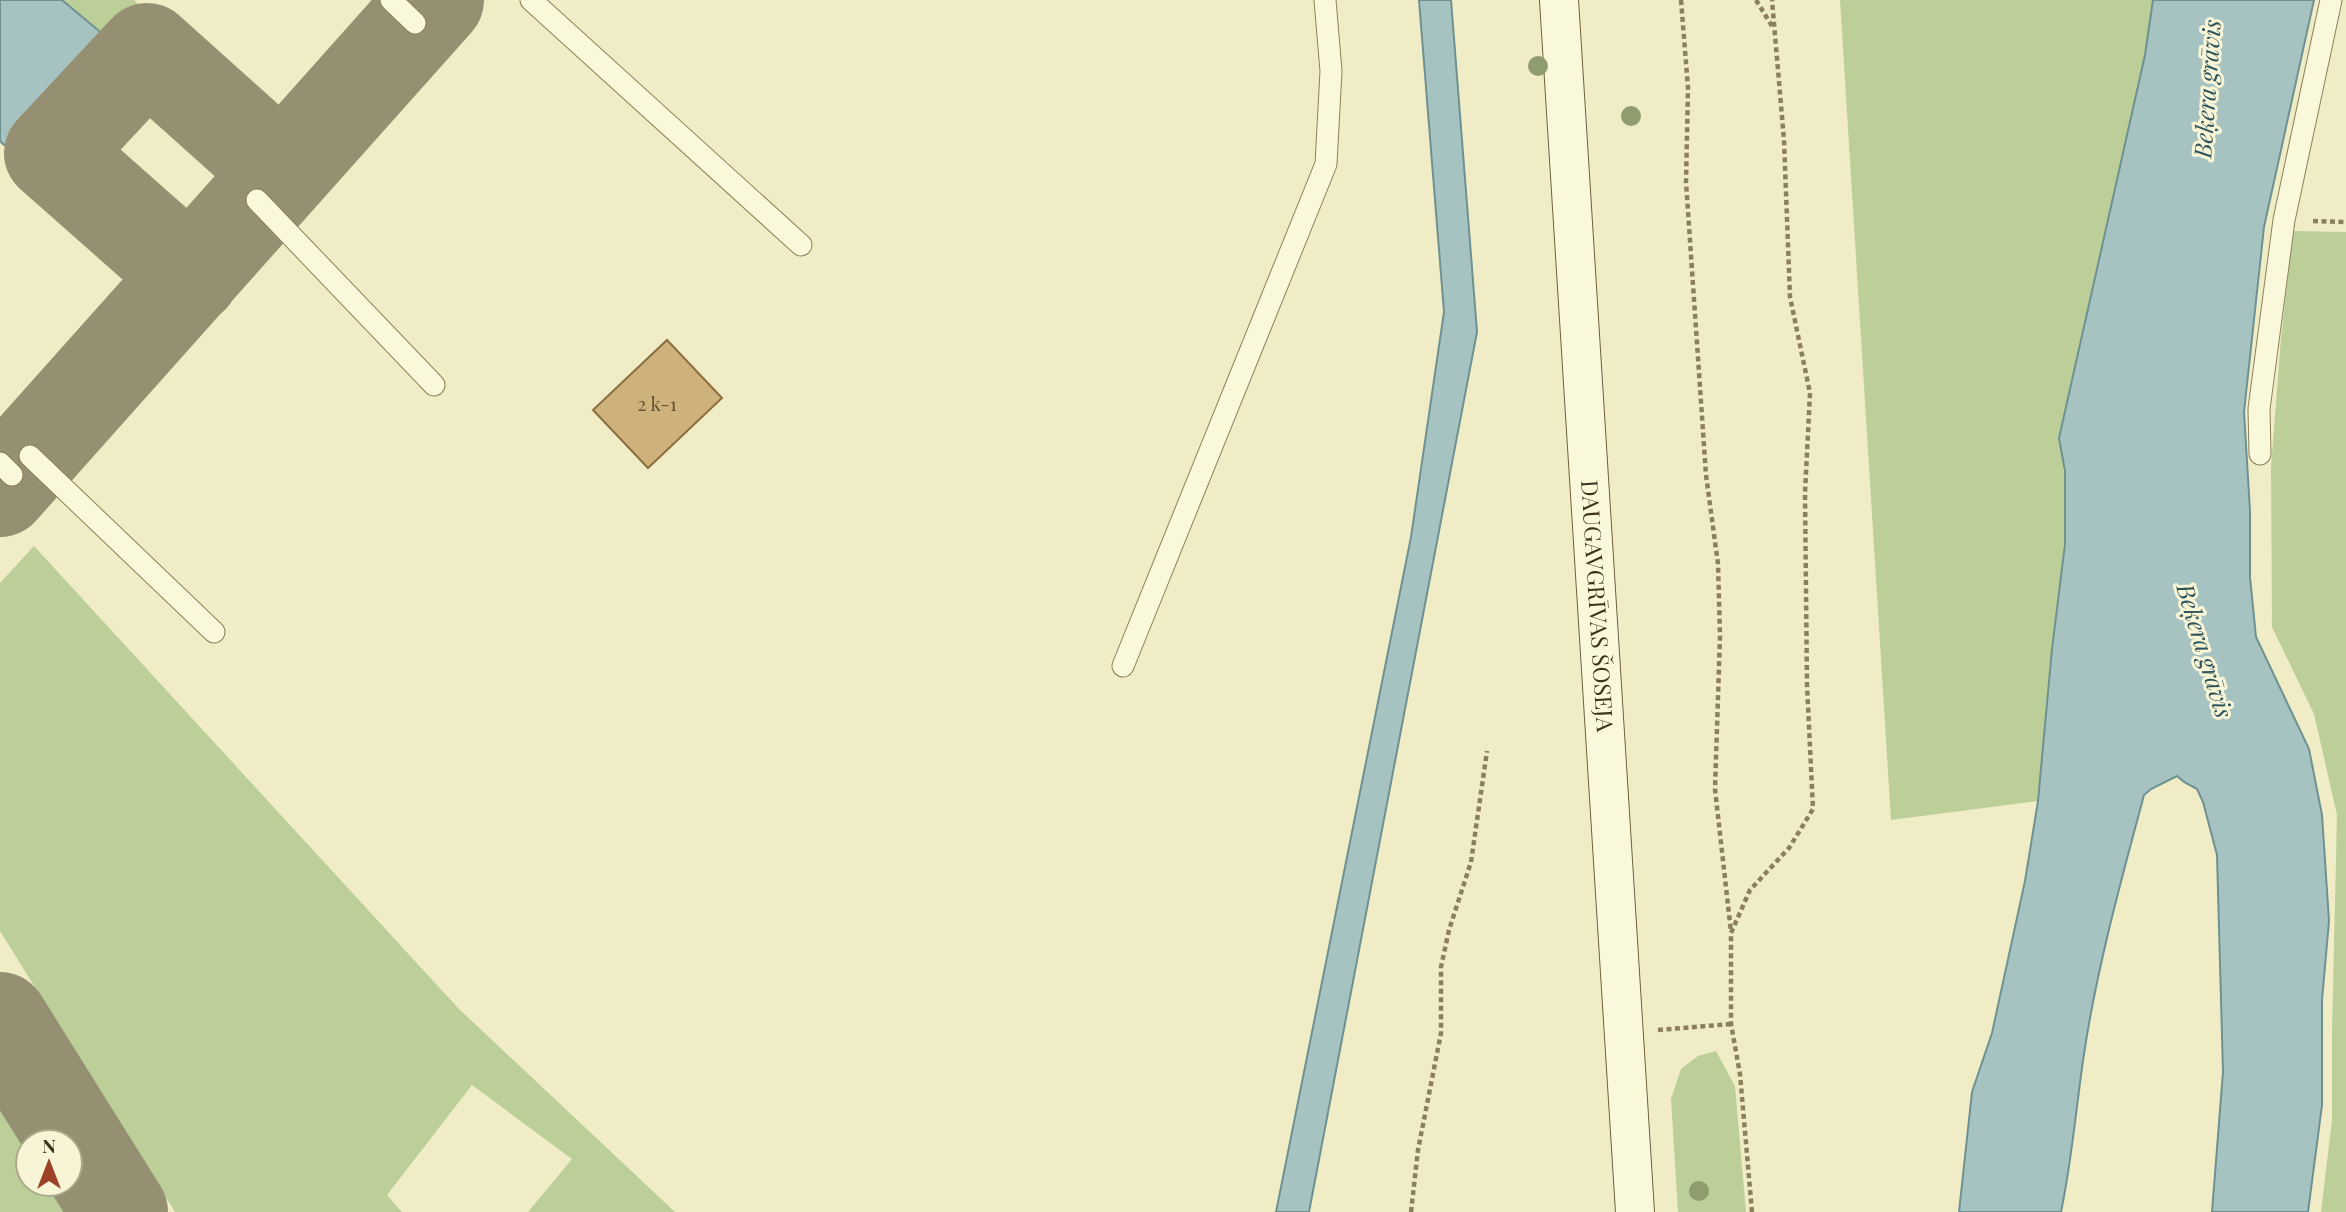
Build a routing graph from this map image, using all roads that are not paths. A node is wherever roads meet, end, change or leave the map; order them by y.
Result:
1 (391, 0) edge
2 (531, 0) edge
3 (1325, 0) edge
4 (1559, 0) edge
5 (2331, 0) edge
6 (415, 23) dead end
7 (257, 201) dead end
8 (801, 246) dead end
9 (434, 385) dead end
10 (2260, 454) dead end
11 (30, 456) dead end
12 (214, 632) dead end
13 (1122, 666) dead end
14 (1635, 1212) edge

1 - 6 lane
2 - 8 lane
3 - 13 lane
4 - 14 main road, DAUGAVGRĪVAS ŠOSEJA
5 - 10 lane
7 - 9 lane
11 - 12 lane

